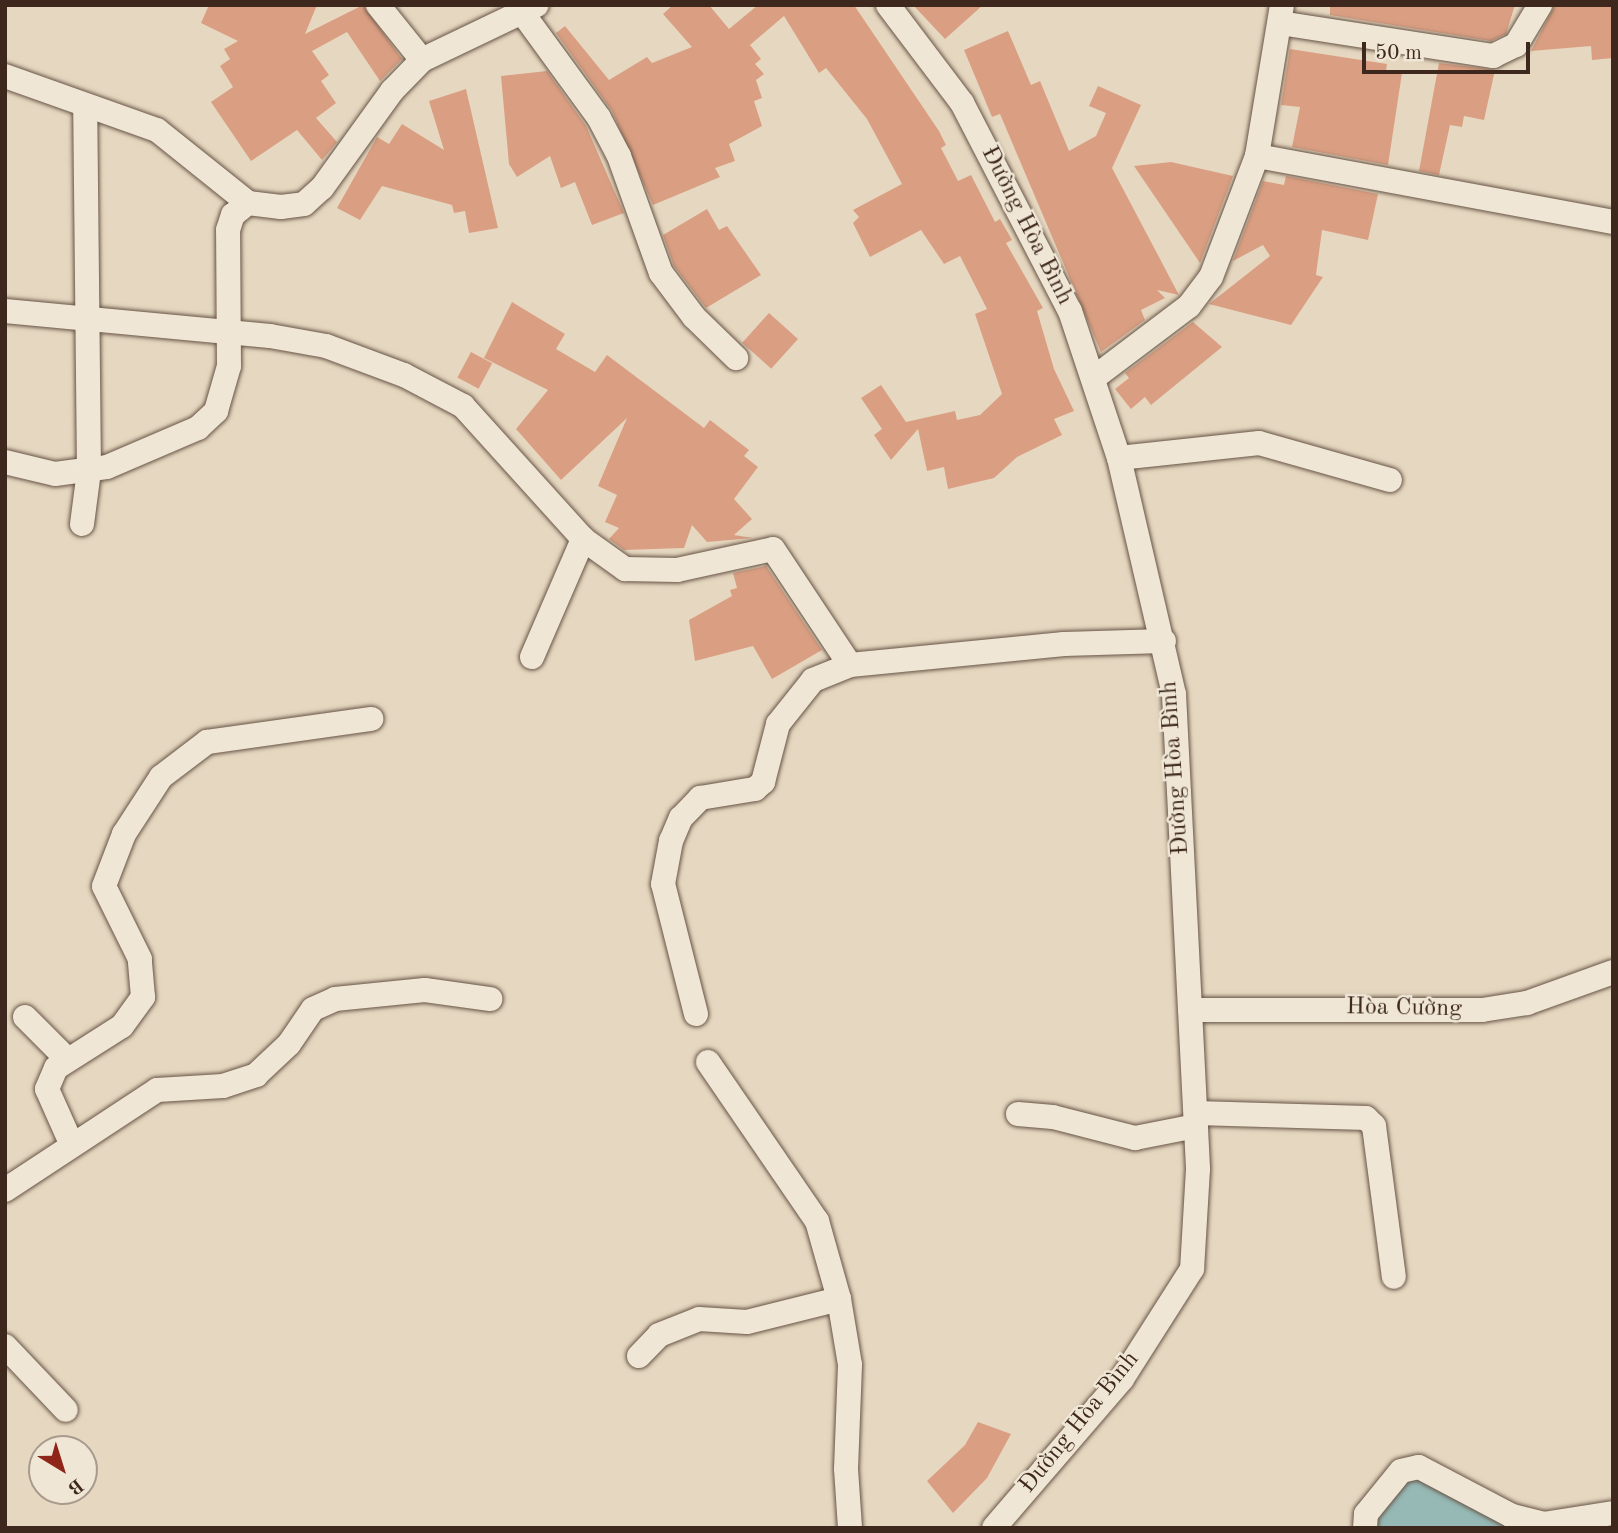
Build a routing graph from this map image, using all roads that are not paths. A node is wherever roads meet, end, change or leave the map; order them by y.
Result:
1 (378, 5) edge
2 (888, 5) edge
3 (1540, 5) edge
4 (531, 10) edge
5 (1281, 14) edge
6 (422, 60) junction
7 (5, 76) edge
8 (85, 106) junction
9 (1257, 156) junction
10 (248, 203) junction
11 (1613, 222) edge
12 (5, 311) edge
13 (87, 318) junction
14 (229, 332) junction
15 (736, 358) dead end
16 (1095, 377) junction
17 (1119, 458) junction
18 (5, 461) edge
19 (89, 471) junction
20 (1390, 480) dead end
21 (82, 524) dead end
22 (583, 539) junction
23 (1164, 641) junction
24 (532, 657) dead end
25 (850, 665) junction
26 (372, 719) dead end
27 (1613, 972) edge
28 (490, 999) dead end
29 (1190, 1010) junction
30 (696, 1014) dead end
31 (25, 1017) dead end
32 (66, 1059) junction
33 (708, 1062) dead end
34 (1018, 1114) dead end
35 (1196, 1119) junction
36 (71, 1143) junction
37 (5, 1190) edge
38 (1394, 1278) dead end
39 (839, 1299) junction
40 (5, 1346) edge
41 (639, 1356) dead end
42 (66, 1410) dead end
43 (1613, 1513) edge
44 (850, 1528) edge
45 (994, 1528) edge
46 (1364, 1528) edge

1 - 6 street
2 - 16 street, Đường Hòa Bình
3 - 5 street
4 - 6 street
4 - 15 street
5 - 9 street
6 - 10 street
7 - 8 street
8 - 10 street
8 - 13 street
9 - 11 street
9 - 16 street
10 - 14 street
12 - 13 street
13 - 14 street
13 - 19 street
14 - 19 street
14 - 22 street
16 - 17 street, Đường Hòa Bình
17 - 20 street
17 - 23 street, Đường Hòa Bình
18 - 19 street
19 - 21 street
22 - 24 street
22 - 25 street
23 - 25 street
23 - 29 street, Đường Hòa Bình
25 - 30 street
26 - 32 street
27 - 29 street, Hòa Cường
28 - 36 street
29 - 35 street, Đường Hòa Bình
31 - 32 street
32 - 36 street
33 - 39 street
34 - 35 street
35 - 38 street
35 - 45 street, Đường Hòa Bình
36 - 37 street
39 - 41 street
39 - 44 street
40 - 42 street
43 - 46 street

